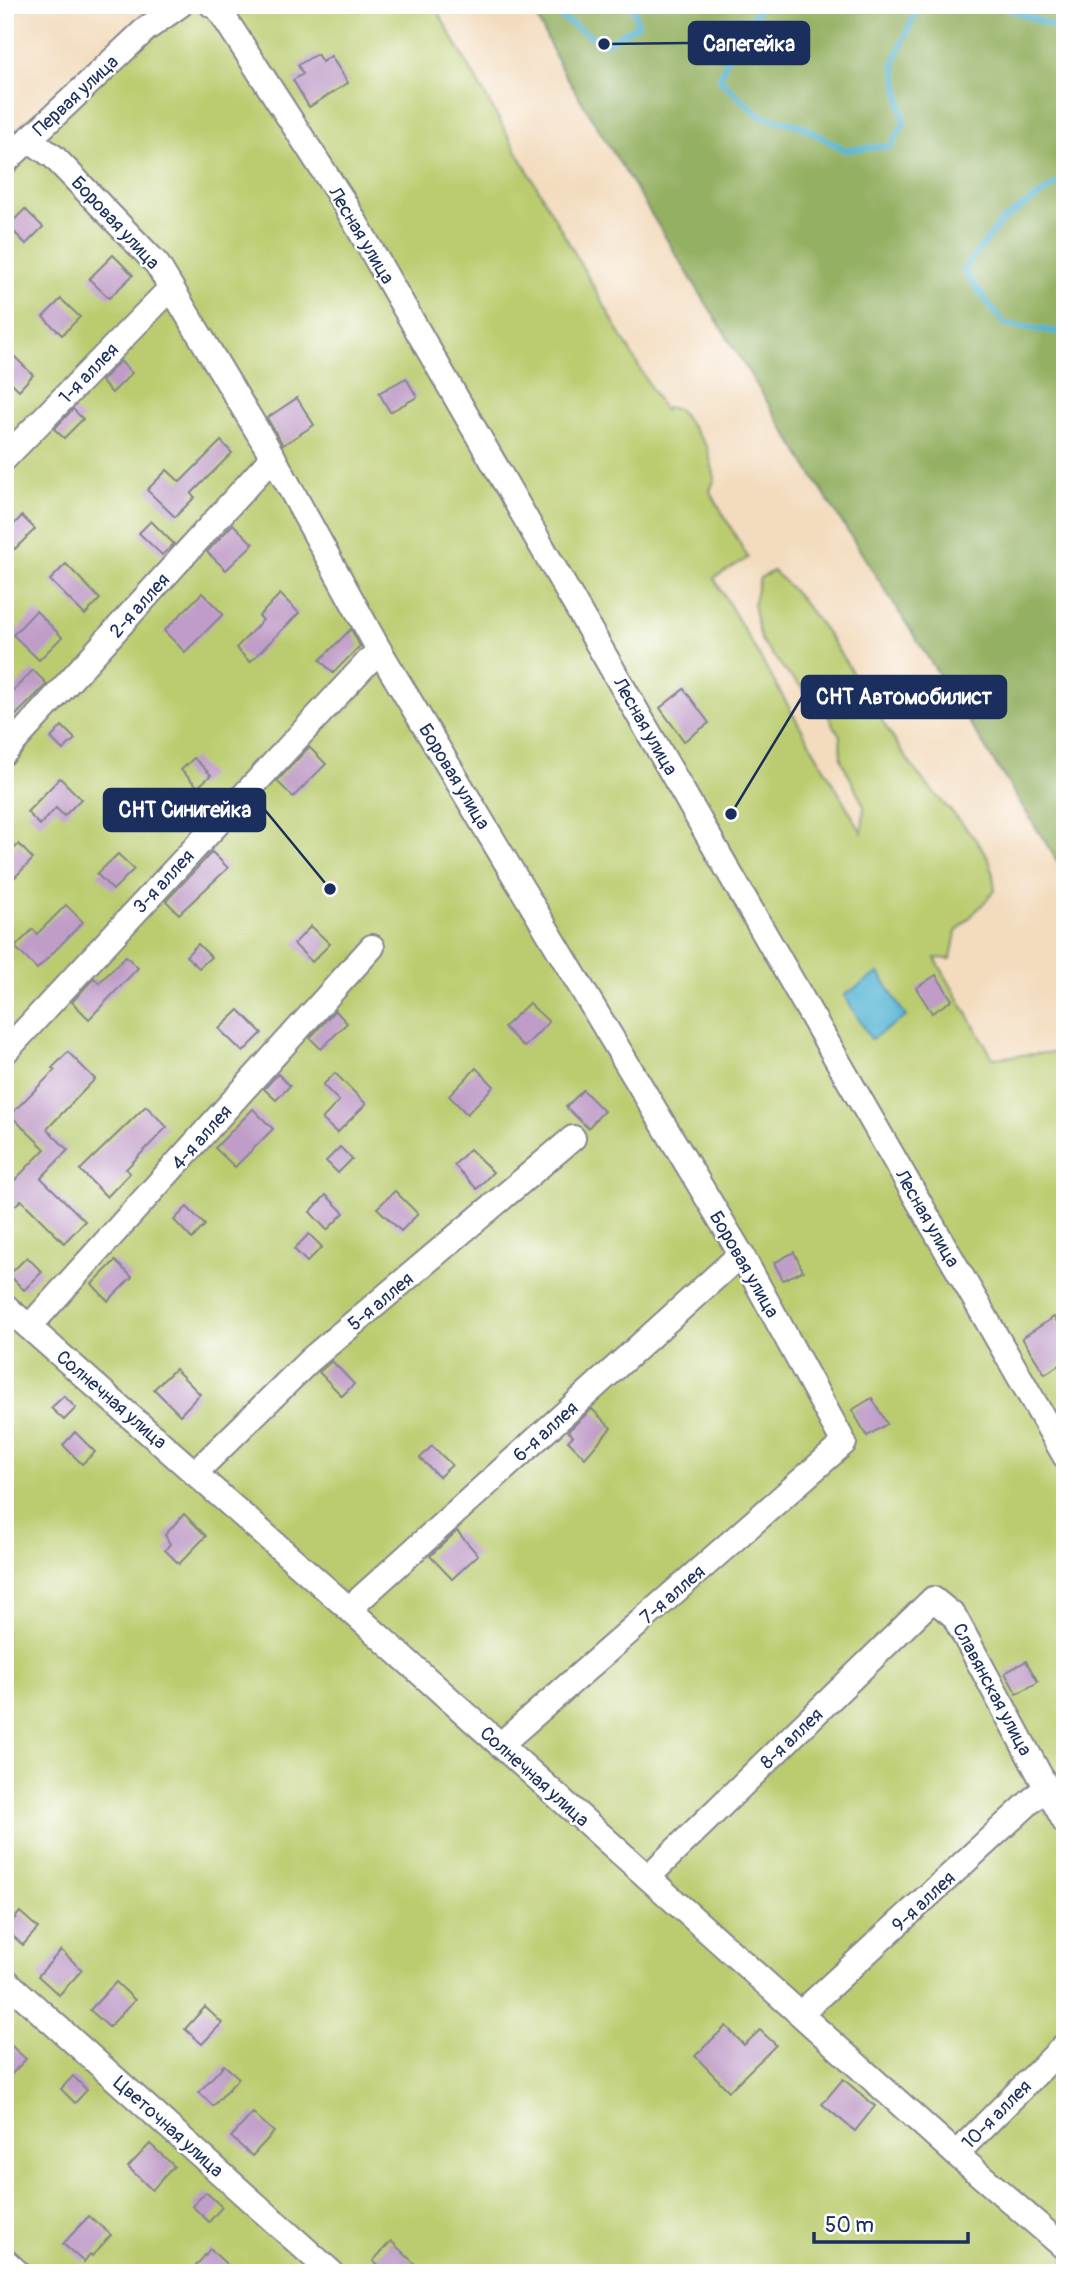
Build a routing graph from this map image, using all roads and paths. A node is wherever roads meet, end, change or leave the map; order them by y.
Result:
1 (180, 5) edge
2 (212, 5) edge
3 (28, 139) junction
4 (5, 162) edge
5 (172, 288) junction
6 (273, 457) junction
7 (5, 458) edge
8 (379, 650) junction
9 (5, 752) edge
10 (372, 947) dead end
11 (5, 1052) edge
12 (573, 1138) dead end
13 (741, 1254) junction
14 (5, 1306) edge
15 (29, 1327) junction
16 (844, 1443) joint
17 (1065, 1457) edge
18 (195, 1473) junction
19 (933, 1599) joint
20 (349, 1609) junction
21 (500, 1745) junction
22 (1045, 1788) junction
23 (1065, 1822) edge
24 (648, 1877) junction
25 (5, 1980) edge
26 (801, 2013) junction
27 (1065, 2045) edge
28 (956, 2154) junction
29 (1065, 2248) edge
30 (5, 2261) edge
31 (18, 2273) edge
32 (332, 2273) edge

1 - 3 street, Первая улица
2 - 17 street, Лесная улица
3 - 4 street, Первая улица
3 - 5 street, Боровая улица
5 - 6 street, Боровая улица
5 - 7 street, 1-я аллея
6 - 8 street, Боровая улица
6 - 9 street, 2-я аллея
8 - 11 street, 3-я аллея
8 - 13 street, Боровая улица
10 - 15 street, 4-я аллея
12 - 18 street, 5-я аллея
13 - 16 street, Боровая улица
13 - 20 street, 6-я аллея
14 - 15 street, Солнечная улица
15 - 18 street, Солнечная улица
16 - 21 street, 7-я аллея
18 - 20 street, Солнечная улица
19 - 22 street, Славянская улица
19 - 24 street, 8-я аллея
20 - 21 street, Солнечная улица
21 - 24 street, Солнечная улица
22 - 23 street, Славянская улица
22 - 26 street, 9-я аллея
24 - 26 street, Солнечная улица
25 - 32 street, Цветочная улица
26 - 28 street, Солнечная улица
27 - 28 street, 10-я аллея
28 - 29 street, Солнечная улица
30 - 31 street

